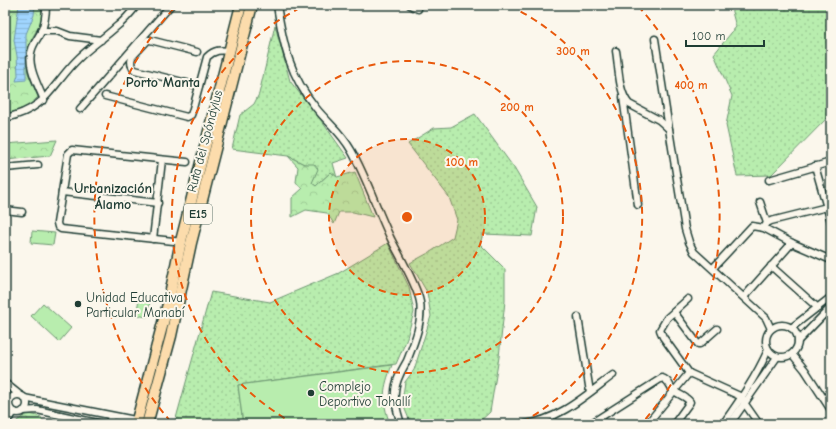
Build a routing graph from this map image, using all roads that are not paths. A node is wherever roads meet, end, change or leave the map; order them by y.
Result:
1 (46, 5) edge
2 (137, 5) edge
3 (171, 5) edge
4 (241, 5) edge
5 (252, 5) edge
6 (277, 5) edge
7 (410, 5) edge
8 (418, 9) dead end
9 (41, 31) junction
10 (655, 39) dead end
11 (101, 40) junction
12 (230, 51) junction
13 (616, 51) dead end
14 (196, 52) dead end
15 (240, 53) junction
16 (199, 86) junction
17 (623, 93) junction
18 (105, 96) dead end
19 (44, 100) junction
20 (80, 108) dead end
21 (5, 118) edge
22 (669, 129) junction
23 (162, 160) junction
24 (187, 162) dead end
25 (831, 162) edge
26 (38, 165) dead end
27 (815, 166) junction
28 (5, 168) edge
29 (769, 180) dead end
30 (62, 192) junction
31 (760, 202) dead end
32 (158, 203) junction
33 (638, 205) dead end
34 (827, 207) junction
35 (5, 210) edge
36 (22, 212) dead end
37 (831, 222) edge
38 (766, 226) junction
39 (153, 239) junction
40 (186, 242) junction
41 (792, 243) junction
42 (831, 260) edge
43 (771, 266) junction
44 (713, 268) junction
45 (744, 297) junction
46 (831, 297) edge
47 (688, 299) dead end
48 (831, 307) edge
49 (818, 308) junction
50 (674, 312) junction
51 (578, 317) dead end
52 (771, 328) junction
53 (791, 328) junction
54 (717, 329) dead end
55 (798, 341) junction
56 (768, 350) junction
57 (792, 354) junction
58 (777, 357) junction
59 (689, 373) junction
60 (613, 375) dead end
61 (5, 383) edge
62 (674, 391) junction
63 (590, 392) junction
64 (5, 395) edge
65 (22, 396) junction
66 (742, 397) junction
67 (9, 403) junction
68 (745, 404) junction
69 (831, 410) edge
70 (23, 411) junction
71 (87, 411) junction
72 (15, 412) junction
73 (111, 416) junction
74 (85, 421) junction
75 (5, 422) edge
76 (544, 422) edge
77 (142, 423) edge
78 (102, 424) edge
79 (109, 424) edge
80 (402, 424) edge
81 (525, 424) edge
82 (590, 424) edge
83 (648, 424) edge
84 (674, 424) edge
85 (723, 424) edge
86 (730, 424) edge
87 (759, 424) edge

1 - 9 street
2 - 11 street
3 - 20 street
4 - 12 highway, Ruta del Spóndylus / E15
5 - 15 highway, Ruta del Spóndylus / E15
6 - 80 street
7 - 8 street
9 - 11 street
9 - 19 street
10 - 22 street
11 - 19 street
12 - 15 street
12 - 16 street
12 - 40 highway, Ruta del Spóndylus / E15
13 - 17 street
14 - 16 street
15 - 40 highway, Ruta del Spóndylus / E15
16 - 18 street
17 - 22 street
17 - 33 street
19 - 21 street
22 - 44 street
23 - 24 street
23 - 30 street
23 - 32 street
25 - 27 street
26 - 28 street
27 - 29 street
27 - 34 street
30 - 32 street
30 - 39 street
31 - 38 street
32 - 39 street
34 - 37 street
34 - 38 street
35 - 36 street
38 - 41 street
38 - 44 street
39 - 40 street
40 - 77 highway, Ruta del Spóndylus / E15
41 - 42 street
41 - 43 street
43 - 45 street
43 - 49 street
44 - 45 street
45 - 52 street
46 - 49 street
47 - 50 street
48 - 55 street
49 - 53 street
50 - 54 street
50 - 59 street
51 - 63 street
52 - 53 street
52 - 56 street
53 - 55 street
55 - 57 street
56 - 58 street
56 - 66 street
57 - 58 street
57 - 69 street
58 - 68 street
59 - 62 street
59 - 66 street
60 - 63 street
61 - 65 street
62 - 82 street
62 - 83 street
62 - 84 street
63 - 76 street
64 - 67 street
65 - 67 street
65 - 70 street
65 - 71 street
66 - 68 street
66 - 85 street
67 - 72 street
68 - 86 street
68 - 87 street
70 - 72 street
70 - 74 street
71 - 73 street
71 - 74 street
72 - 75 street
73 - 77 street
73 - 79 street
74 - 78 street
76 - 81 street

